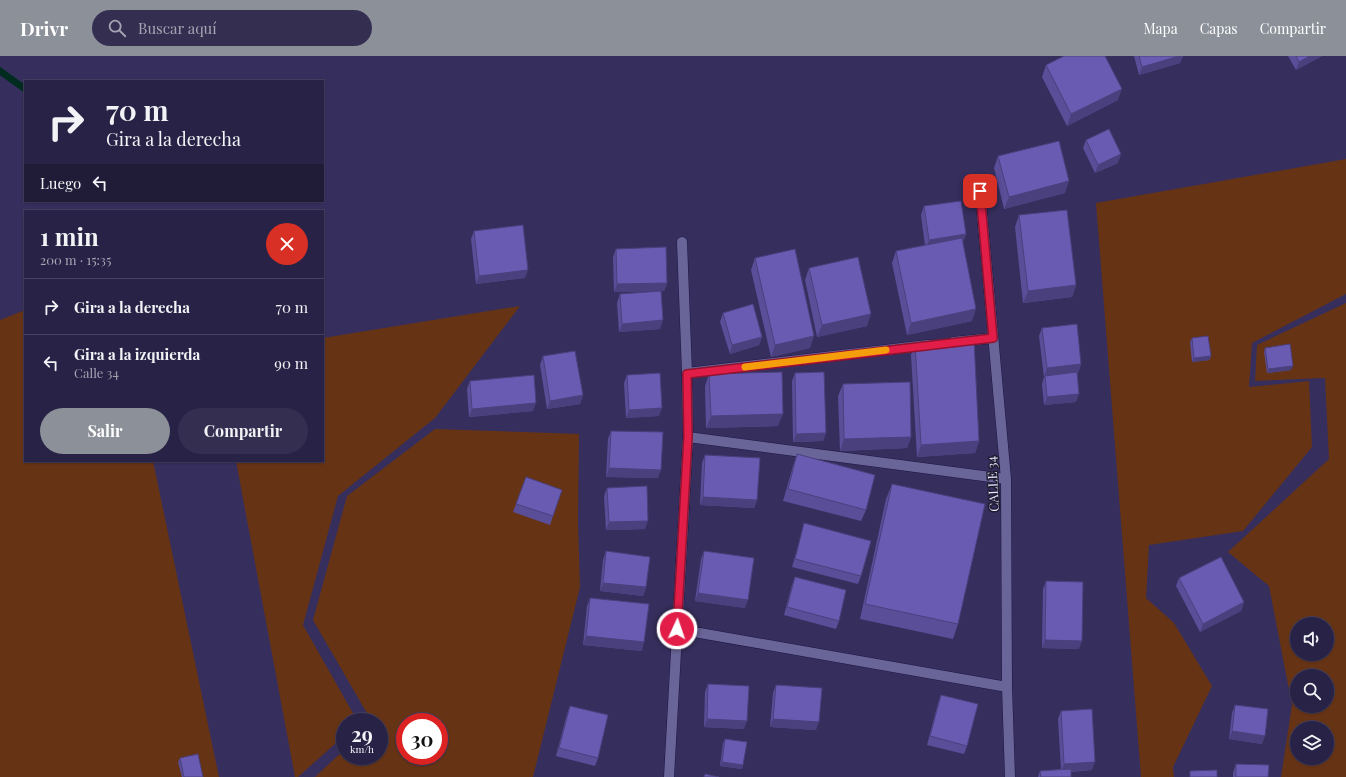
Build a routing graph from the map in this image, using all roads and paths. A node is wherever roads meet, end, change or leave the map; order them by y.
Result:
1 (980, 191) dead end
2 (682, 242) dead end
3 (993, 338) junction
4 (687, 374) junction
5 (688, 437) junction
6 (1006, 480) junction
7 (677, 629) junction
8 (1007, 687) junction
9 (669, 777) edge
10 (1010, 777) edge

1 - 3 street, CALLE 34
2 - 4 street
3 - 4 street
3 - 6 street, CALLE 34
4 - 5 street
5 - 6 street
5 - 7 street
6 - 8 street, CALLE 34
7 - 8 street
7 - 9 street
8 - 10 street, CALLE 34

